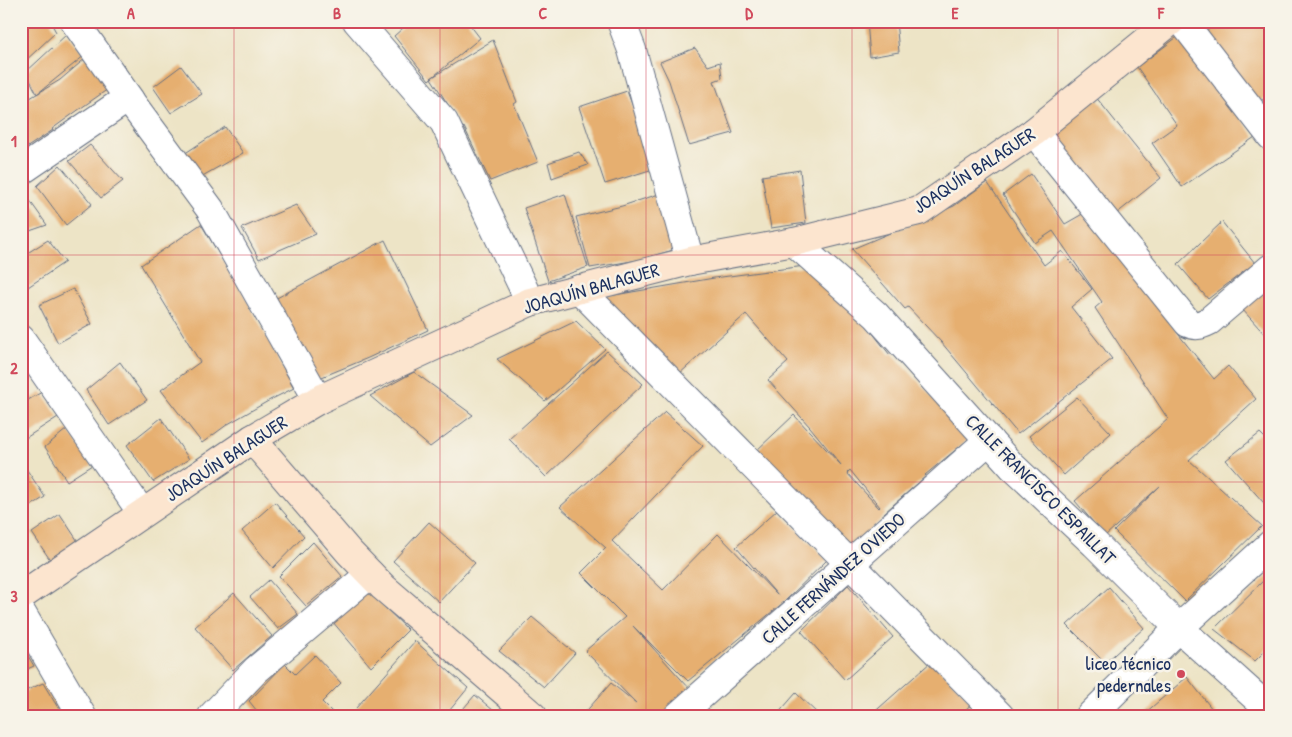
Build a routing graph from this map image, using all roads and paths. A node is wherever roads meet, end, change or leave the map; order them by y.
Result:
1 (74, 21) edge
2 (357, 21) edge
3 (621, 21) edge
4 (1171, 21) edge
5 (1182, 21) edge
6 (130, 100) junction
7 (1034, 132) junction
8 (1271, 136) edge
9 (21, 171) edge
10 (794, 242) junction
11 (690, 261) junction
12 (1271, 268) edge
13 (579, 289) junction
14 (530, 302) junction
15 (21, 339) edge
16 (318, 400) junction
17 (252, 439) junction
18 (988, 440) junction
19 (142, 513) junction
20 (1271, 544) edge
21 (849, 563) junction
22 (370, 574) junction
23 (21, 596) edge
24 (21, 612) edge
25 (1179, 628) junction
26 (1271, 711) edge
27 (82, 716) edge
28 (212, 716) edge
29 (533, 716) edge
30 (678, 716) edge
31 (1000, 716) edge
32 (1090, 716) edge

1 - 6 street
2 - 14 street
3 - 11 street
4 - 7 main road, JOAQUÍN BALAGUER
5 - 8 street
6 - 9 street
6 - 16 street
7 - 10 main road, JOAQUÍN BALAGUER
7 - 12 street
10 - 11 main road, JOAQUÍN BALAGUER
10 - 18 street, CALLE FRANCISCO ESPAILLAT
11 - 13 main road, JOAQUÍN BALAGUER
13 - 14 main road, JOAQUÍN BALAGUER
13 - 21 street
14 - 16 main road, JOAQUÍN BALAGUER
15 - 19 street
16 - 17 main road, JOAQUÍN BALAGUER
17 - 19 main road, JOAQUÍN BALAGUER
17 - 22 main road
18 - 21 street, CALLE FERNÁNDEZ OVIEDO
18 - 25 street, CALLE FRANCISCO ESPAILLAT
19 - 23 main road, JOAQUÍN BALAGUER
20 - 25 street
21 - 30 street, CALLE FERNÁNDEZ OVIEDO
21 - 31 street
22 - 28 street
22 - 29 main road
24 - 27 street
25 - 26 street, CALLE FRANCISCO ESPAILLAT
25 - 32 street

